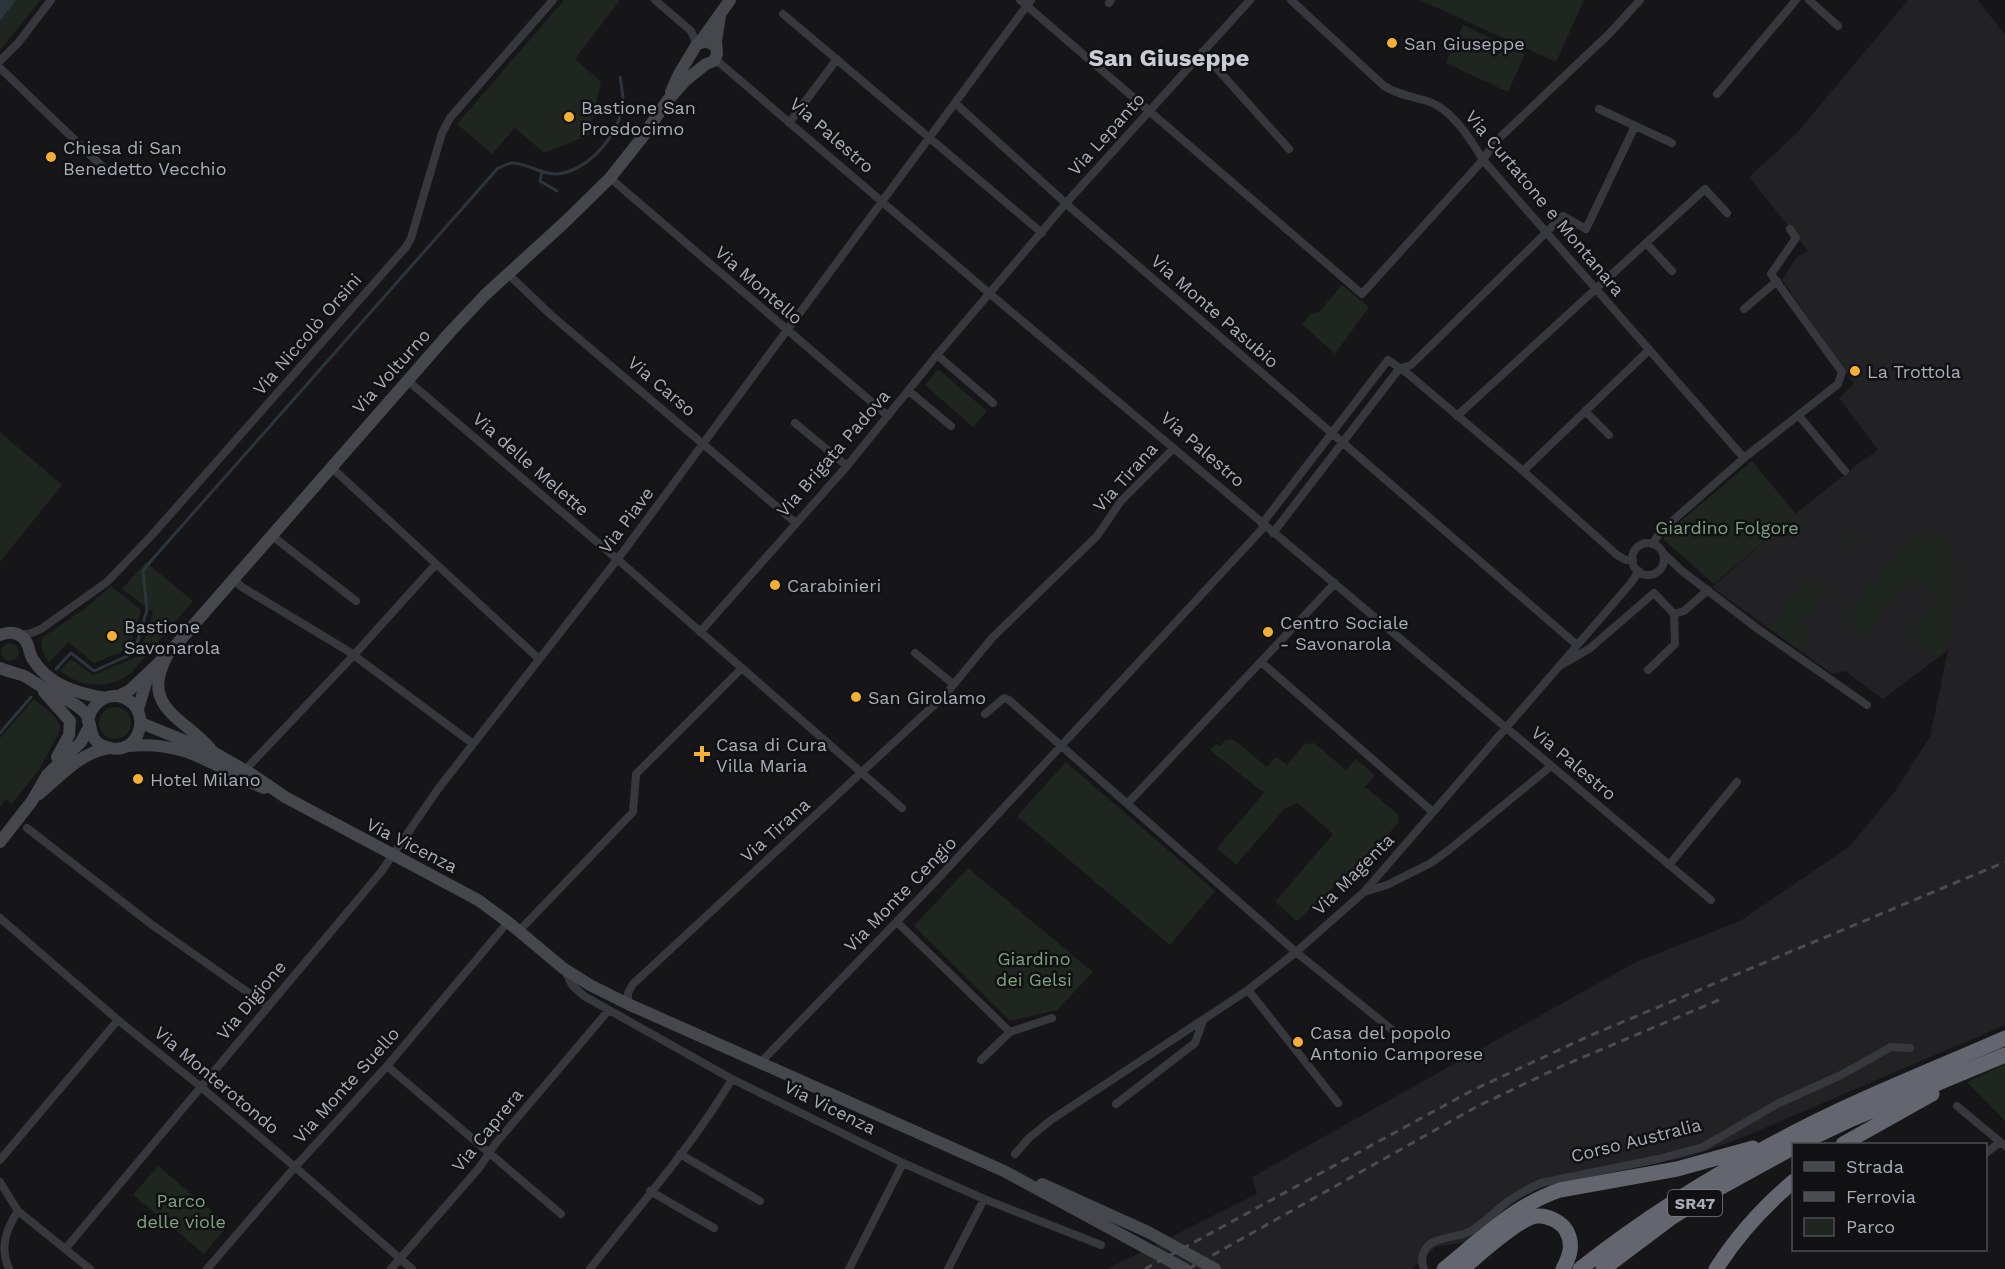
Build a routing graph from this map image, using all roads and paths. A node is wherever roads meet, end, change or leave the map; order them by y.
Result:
1 (51, 0) edge
2 (553, 0) edge
3 (654, 0) edge
4 (730, 0) edge
5 (1250, 0) edge
6 (1291, 0) edge
7 (1640, 0) edge
8 (1796, 0) edge
9 (1809, 0) edge
10 (1026, 2) edge
11 (783, 14) dead end
12 (720, 16) junction
13 (1838, 26) dead end
14 (697, 45) junction
15 (1202, 52) junction
16 (712, 57) junction
17 (837, 59) junction
18 (0, 61) edge
19 (0, 68) edge
20 (1717, 94) dead end
21 (668, 100) junction
22 (955, 103) junction
23 (1599, 109) dead end
24 (1148, 111) junction
25 (789, 123) junction
26 (1635, 126) junction
27 (928, 138) junction
28 (1672, 143) dead end
29 (1289, 148) dead end
30 (1483, 160) junction
31 (108, 172) dead end
32 (610, 178) junction
33 (881, 202) junction
34 (1066, 203) junction
35 (1727, 213) dead end
36 (1790, 229) dead end
37 (1545, 232) junction
38 (1042, 233) junction
39 (1646, 243) junction
40 (1672, 271) dead end
41 (507, 273) junction
42 (1777, 281) junction
43 (1595, 288) junction
44 (989, 293) junction
45 (1744, 309) dead end
46 (788, 331) junction
47 (1649, 350) junction
48 (937, 355) junction
49 (1399, 369) junction
50 (407, 380) junction
51 (909, 391) junction
52 (993, 403) dead end
53 (1585, 411) junction
54 (888, 416) junction
55 (1457, 416) junction
56 (1799, 416) junction
57 (795, 423) dead end
58 (951, 426) dead end
59 (1332, 435) junction
60 (1609, 435) dead end
61 (705, 443) junction
62 (1342, 443) junction
63 (1173, 448) junction
64 (1744, 458) junction
65 (846, 466) junction
66 (331, 467) junction
67 (1523, 471) junction
68 (1845, 471) dead end
69 (796, 523) junction
70 (1264, 525) junction
71 (1273, 533) junction
72 (271, 535) junction
73 (1652, 544) junction
74 (1663, 553) junction
75 (617, 559) junction
76 (1632, 560) junction
77 (436, 564) junction
78 (1659, 570) junction
79 (1639, 571) junction
80 (1682, 571) junction
81 (233, 579) junction
82 (1335, 582) junction
83 (1708, 590) junction
84 (356, 601) dead end
85 (1674, 614) junction
86 (0, 624) edge
87 (700, 632) junction
88 (9, 634) edge
89 (1576, 645) junction
90 (169, 653) junction
91 (915, 653) dead end
92 (30, 654) junction
93 (353, 656) junction
94 (538, 658) junction
95 (1261, 662) junction
96 (1558, 666) junction
97 (4, 669) edge
98 (741, 669) junction
99 (1648, 670) dead end
100 (148, 674) junction
101 (952, 683) junction
102 (40, 686) junction
103 (118, 696) junction
104 (105, 698) junction
105 (1867, 705) dead end
106 (138, 709) junction
107 (985, 714) dead end
108 (141, 723) junction
109 (89, 725) junction
110 (1506, 727) junction
111 (472, 743) junction
112 (128, 746) junction
113 (1060, 746) junction
114 (109, 748) junction
115 (213, 752) junction
116 (1550, 767) junction
117 (245, 770) junction
118 (863, 773) junction
119 (47, 776) junction
120 (1737, 782) dead end
121 (285, 797) junction
122 (32, 801) junction
123 (1128, 803) junction
124 (902, 808) dead end
125 (1433, 812) junction
126 (27, 828) dead end
127 (0, 842) edge
128 (393, 855) junction
129 (1669, 865) junction
130 (1364, 892) junction
131 (1711, 900) dead end
132 (0, 918) edge
133 (508, 922) junction
134 (897, 922) junction
135 (519, 931) junction
136 (1296, 952) junction
137 (563, 968) junction
138 (1248, 990) junction
139 (628, 1004) junction
140 (267, 1006) junction
141 (608, 1011) junction
142 (1052, 1018) dead end
143 (118, 1020) junction
144 (1203, 1021) junction
145 (1010, 1032) junction
146 (1396, 1033) dead end
147 (2005, 1038) edge
148 (1910, 1048) dead end
149 (2005, 1055) edge
150 (981, 1060) dead end
151 (761, 1062) junction
152 (1988, 1062) junction
153 (387, 1066) junction
154 (732, 1079) junction
155 (201, 1087) junction
156 (1338, 1103) dead end
157 (1116, 1104) dead end
158 (1957, 1106) dead end
159 (1779, 1140) junction
160 (1801, 1143) edge
161 (1846, 1143) edge
162 (2003, 1144) edge
163 (1792, 1149) edge
164 (490, 1152) junction
165 (1987, 1152) edge
166 (680, 1154) junction
167 (1015, 1154) dead end
168 (0, 1160) edge
169 (903, 1163) junction
170 (295, 1167) junction
171 (1004, 1171) junction
172 (0, 1182) edge
173 (1792, 1183) edge
174 (650, 1191) junction
175 (984, 1199) junction
176 (760, 1201) dead end
177 (18, 1211) junction
178 (561, 1214) dead end
179 (714, 1228) dead end
180 (1101, 1245) dead end
181 (66, 1248) junction
182 (400, 1259) junction
183 (9, 1269) edge
184 (90, 1269) edge
185 (207, 1269) edge
186 (391, 1269) edge
187 (412, 1269) edge
188 (590, 1269) edge
189 (849, 1269) edge
190 (948, 1269) edge
191 (1185, 1269) edge
192 (1215, 1269) edge
193 (1424, 1269) edge
194 (1444, 1269) edge
195 (1462, 1269) edge
196 (1563, 1269) edge
197 (1580, 1269) edge
198 (1604, 1269) edge
199 (1716, 1269) edge

1 - 18 street
2 - 88 street, Via Niccolò Orsini
3 - 14 street, Via Palestro
4 - 12 main road, Via Volturno
5 - 15 street, Via Lepanto
6 - 30 street, Via Curtatone e Montanara
7 - 30 street
8 - 20 street
9 - 13 street
10 - 22 street, Via Piave
10 - 24 street
11 - 17 street
12 - 14 main road, Via Volturno
12 - 16 main road
14 - 16 main road, Via Palestro
14 - 16 main road, Via Palestro
14 - 21 main road, Via Volturno
15 - 24 street, Via Lepanto
15 - 29 street
16 - 21 main road, Via Volturno
16 - 25 street, Via Palestro
17 - 25 street
17 - 27 street
19 - 31 street
21 - 32 main road, Via Volturno
22 - 27 street, Via Piave
22 - 34 street, Via Monte Pasubio
23 - 26 street
24 - 30 street
24 - 34 street, Via Lepanto
25 - 33 street, Via Palestro
26 - 28 street
26 - 37 street
27 - 33 street, Via Piave
27 - 38 street
30 - 37 street, Via Curtatone e Montanara
32 - 41 main road, Via Volturno
32 - 46 street, Via Montello
33 - 44 street, Via Palestro
33 - 46 street, Via Piave
34 - 38 street, Via Lepanto
34 - 59 street, Via Monte Pasubio
35 - 39 street
36 - 42 street
37 - 43 street, Via Curtatone e Montanara
37 - 49 street
38 - 44 street, Via Lepanto
39 - 40 street
39 - 43 street
41 - 50 main road, Via Volturno
41 - 61 street, Via Carso
42 - 45 street
42 - 56 street
43 - 47 street, Via Curtatone e Montanara
43 - 55 street
44 - 48 street, Via Brigata Padova
44 - 63 street, Via Palestro
46 - 54 street, Via Montello
46 - 61 street, Via Piave
47 - 53 street
47 - 64 street, Via Curtatone e Montanara
48 - 51 street, Via Brigata Padova
48 - 52 street
49 - 55 street
49 - 59 street, Via Monte Cengio
49 - 62 street
50 - 66 main road, Via Volturno
50 - 75 street, Via delle Melette
51 - 54 street, Via Brigata Padova
51 - 58 street
53 - 60 street
53 - 67 street
54 - 65 street, Via Brigata Padova
55 - 67 street
56 - 64 street
56 - 68 street
57 - 65 street
59 - 62 street, Via Monte Pasubio
59 - 70 street, Via Monte Cengio
61 - 69 street, Via Carso
61 - 75 street, Via Piave
62 - 71 street
62 - 89 street, Via Monte Pasubio
63 - 70 street, Via Palestro
63 - 101 street, Via Tirana
64 - 73 street
65 - 69 street, Via Brigata Padova
66 - 72 main road, Via Volturno
66 - 77 street
67 - 76 street
69 - 87 street, Via Brigata Padova
70 - 71 street, Via Palestro
70 - 113 street, Via Monte Cengio
71 - 82 street, Via Palestro
72 - 81 main road, Via Volturno
72 - 84 street
73 - 74 street
73 - 76 street
74 - 78 street
74 - 80 street
75 - 87 street, Via delle Melette
75 - 94 street, Via Piave
76 - 79 street
77 - 93 street
77 - 94 street
78 - 79 street
78 - 80 street
79 - 89 street, Via Magenta
80 - 83 street
81 - 90 main road, Via Volturno
81 - 93 street
82 - 95 street
82 - 110 street, Via Palestro
83 - 85 street
83 - 105 street
85 - 96 street
85 - 99 street
86 - 88 main road
87 - 98 street, Via delle Melette
88 - 92 main road
89 - 96 street, Via Magenta
90 - 100 main road, Via Volturno
90 - 115 main road, Via Vicenza
91 - 101 street
92 - 97 main road
92 - 104 main road
93 - 111 street
93 - 117 street
94 - 111 street, Via Piave
95 - 123 street
95 - 125 street
96 - 110 street, Via Magenta
97 - 102 main road
98 - 118 street, Via delle Melette
98 - 135 street
100 - 103 main road, Via Volturno
100 - 106 main road, Via Volturno
101 - 118 street, Via Tirana
102 - 109 main road
102 - 119 main road
103 - 104 main road
103 - 106 main road
104 - 109 main road
106 - 108 main road
107 - 113 street
108 - 112 main road
108 - 115 main road, Via Vicenza
109 - 114 main road
109 - 119 main road
110 - 116 street, Via Palestro
110 - 125 street, Via Magenta
111 - 128 street, Via Piave
112 - 114 main road
112 - 121 main road, Via Vicenza
113 - 123 street
113 - 134 street, Via Monte Cengio
114 - 122 main road
115 - 117 main road, Via Vicenza
116 - 129 street, Via Palestro
116 - 130 street
117 - 121 main road, Via Vicenza
118 - 124 street, Via delle Melette
118 - 139 street, Via Tirana
119 - 122 main road
120 - 129 street
121 - 128 main road, Via Vicenza
122 - 127 main road
123 - 136 street
125 - 130 street, Via Magenta
126 - 140 street
128 - 133 main road, Via Vicenza
128 - 140 street, Via Digione
129 - 131 street, Via Palestro
130 - 136 street, Via Magenta
132 - 143 street, Via Monterotondo
133 - 135 main road, Via Vicenza
133 - 153 street, Via Monte Suello
134 - 145 street
134 - 151 street, Via Monte Cengio
135 - 137 main road, Via Vicenza
136 - 138 street, Via Magenta
136 - 146 street
137 - 139 main road, Via Vicenza
137 - 141 street, Via Vicenza
138 - 144 street, Via Magenta
138 - 156 street
139 - 151 main road, Via Vicenza
140 - 155 street, Via Digione
141 - 154 street, Via Vicenza
141 - 164 street, Via Caprera
142 - 145 street
143 - 155 street, Via Monterotondo
143 - 168 street
144 - 157 street, Via Magenta
144 - 167 street, Via Magenta
145 - 150 street
147 - 159 highway, SR47
148 - 193 street, Corso Australia
149 - 152 highway
151 - 171 main road, Via Vicenza
152 - 160 highway
152 - 161 highway
153 - 164 street
153 - 170 street, Via Monte Suello
154 - 166 street
154 - 169 street, Via Vicenza
155 - 170 street, Via Monterotondo
155 - 181 street, Via Digione
158 - 162 street
159 - 194 highway
159 - 197 highway, SR47
162 - 165 street
163 - 198 highway, SR47
164 - 178 street
164 - 182 street, Via Caprera
166 - 174 street
166 - 176 street
169 - 175 street, Via Vicenza
169 - 189 street
170 - 182 street, Via Monterotondo
170 - 185 street, Via Monte Suello
171 - 191 main road
171 - 192 main road
172 - 177 street
173 - 199 highway
174 - 179 street
174 - 188 street
175 - 180 street, Via Vicenza
175 - 190 street
177 - 181 street
177 - 183 street
181 - 184 street
182 - 186 street, Via Caprera
182 - 187 street, Via Monterotondo
195 - 196 highway

